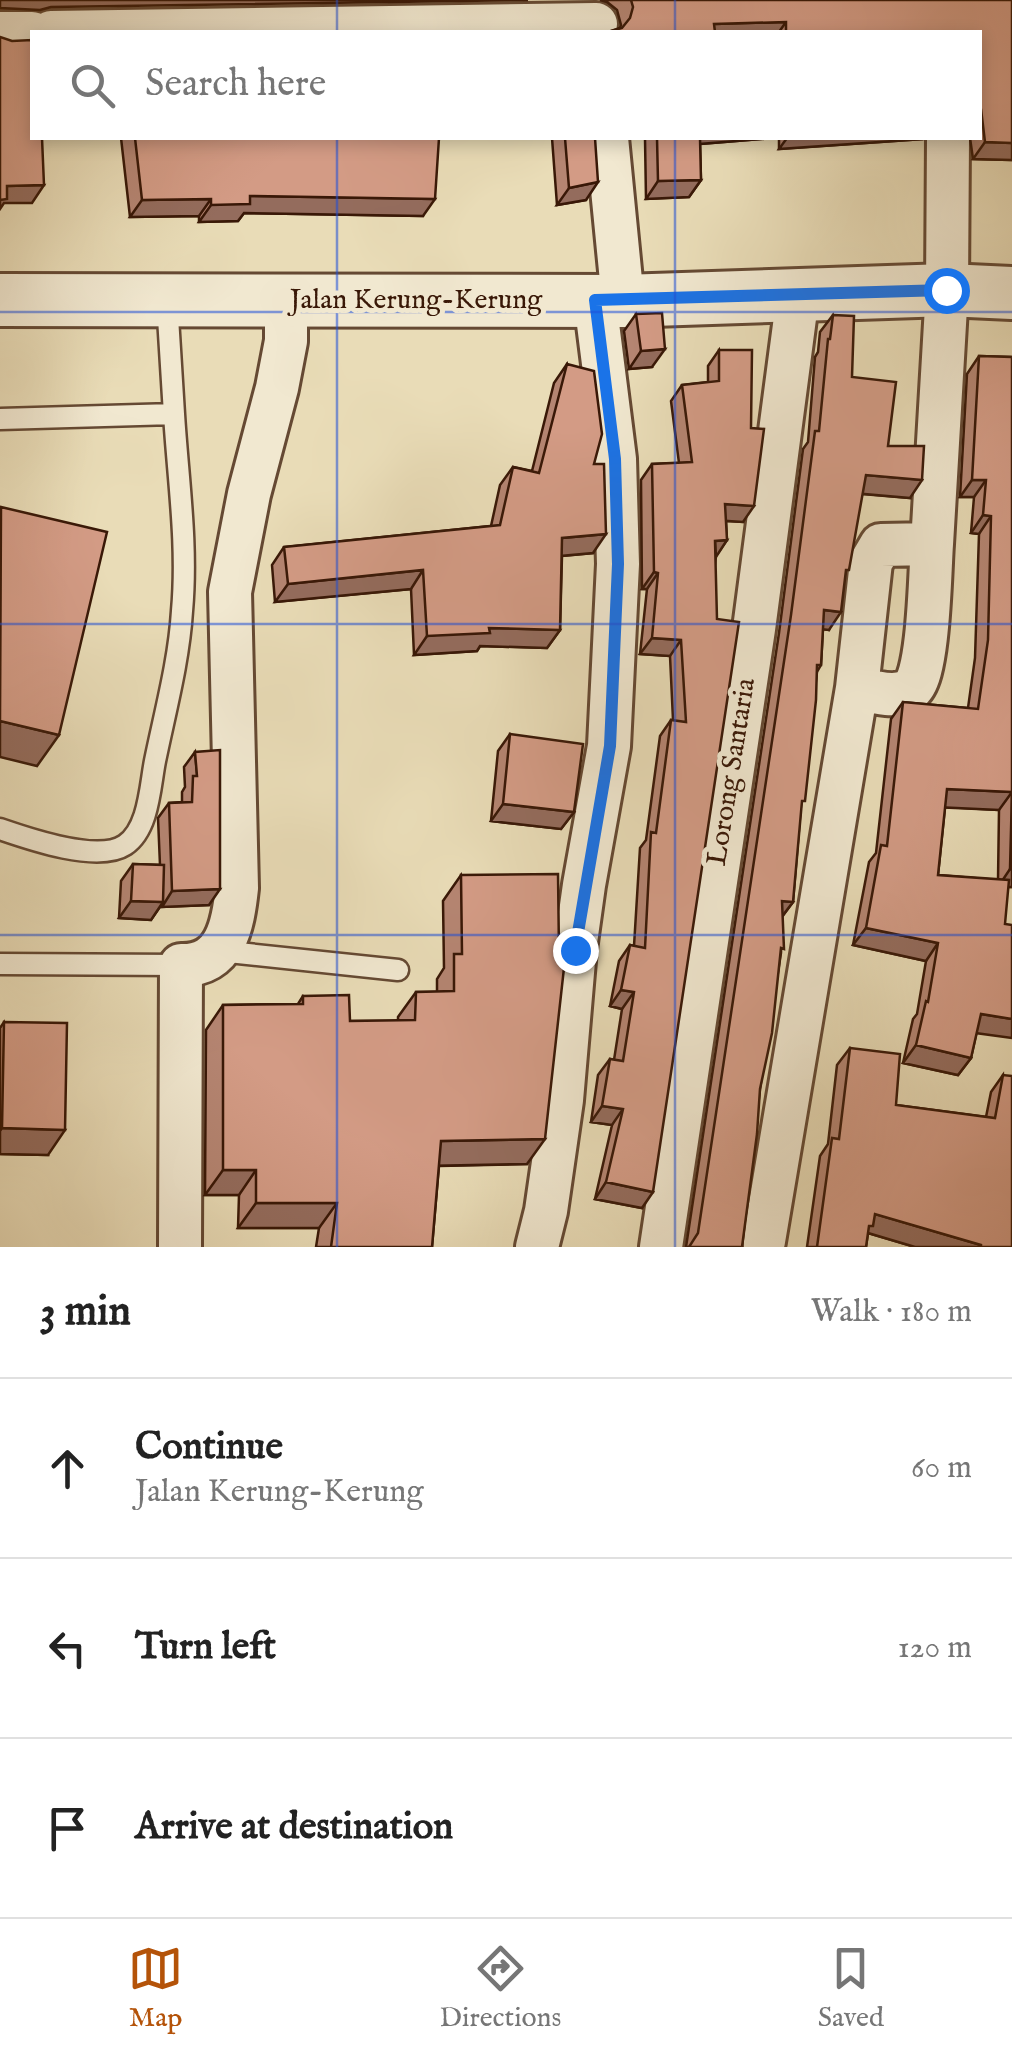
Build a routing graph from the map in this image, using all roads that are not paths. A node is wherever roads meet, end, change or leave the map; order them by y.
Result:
1 (596, 19) edge
2 (135, 30) edge
3 (30, 33) edge
4 (0, 34) edge
5 (607, 140) edge
6 (948, 140) edge
7 (946, 290) junction
8 (1012, 293) edge
9 (798, 296) junction
10 (167, 299) junction
11 (0, 300) edge
12 (286, 300) junction
13 (609, 301) junction
14 (174, 414) junction
15 (0, 419) edge
16 (932, 544) junction
17 (858, 688) junction
18 (0, 829) edge
19 (200, 958) junction
20 (0, 964) edge
21 (398, 970) dead end
22 (764, 1241) dead end
23 (180, 1247) edge
24 (537, 1247) edge
25 (662, 1247) edge

1 - 2 street
3 - 4 street
5 - 13 street
6 - 7 street
7 - 8 street, Jalan Kerung-Kerung
7 - 9 street, Jalan Kerung-Kerung
7 - 16 street
9 - 13 street, Jalan Kerung-Kerung
9 - 25 street, Lorong Santaria
10 - 11 street, Jalan Kerung-Kerung
10 - 12 street, Jalan Kerung-Kerung
10 - 14 lane
12 - 13 street, Jalan Kerung-Kerung
12 - 19 street
13 - 24 street
14 - 15 lane
14 - 18 lane
16 - 17 street
16 - 17 street
17 - 22 street
19 - 20 lane
19 - 21 lane
19 - 23 street

